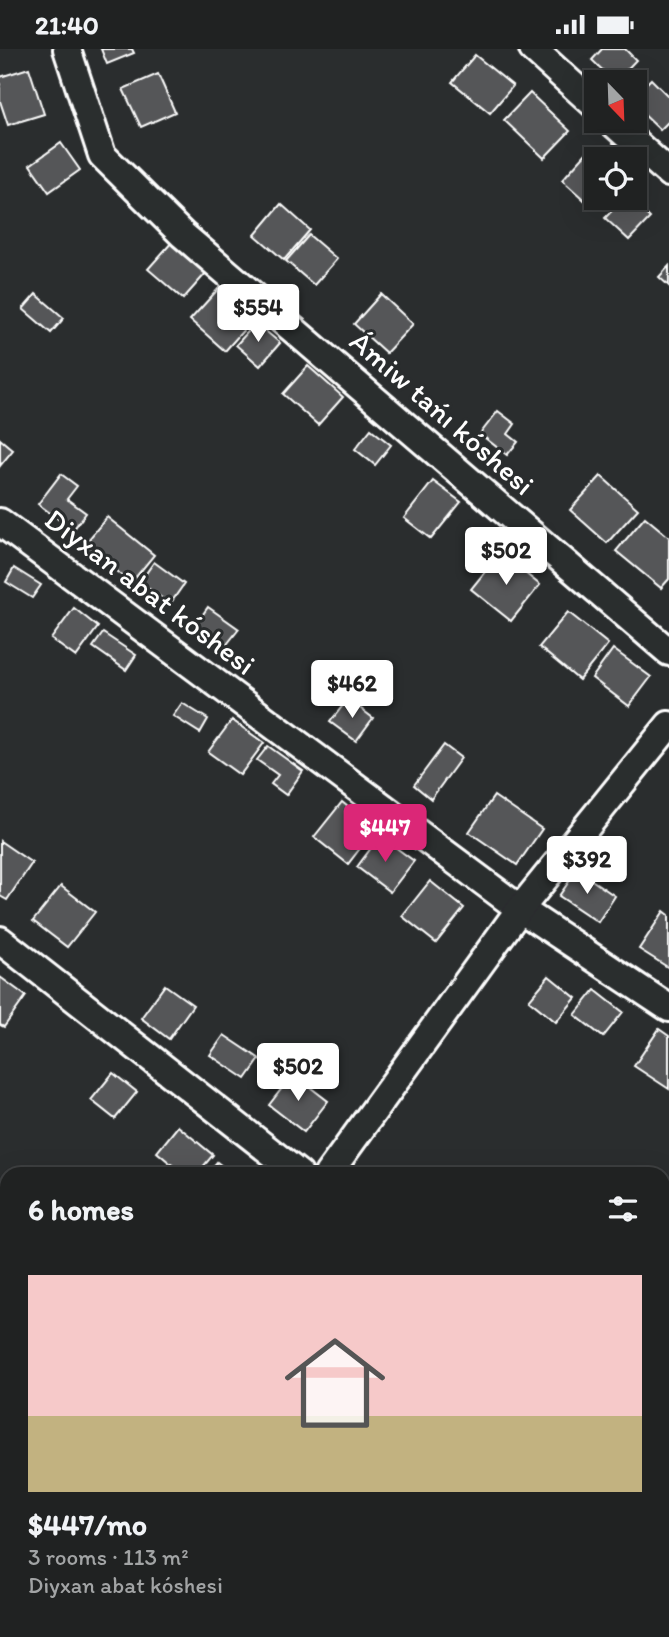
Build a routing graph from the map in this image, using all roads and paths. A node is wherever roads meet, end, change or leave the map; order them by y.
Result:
1 (67, 49) edge
2 (533, 49) edge
3 (584, 95) edge
4 (624, 133) edge
5 (669, 173) edge
6 (0, 522) edge
7 (669, 652) edge
8 (669, 725) edge
9 (520, 909) junction
10 (0, 940) edge
11 (669, 1008) edge
12 (290, 1167) edge
13 (333, 1167) edge

1 - 7 street, Ámiw tańı kóshesi
2 - 3 street
4 - 5 street
6 - 9 street, Diyxan abat kóshesi
8 - 9 street
9 - 11 street, Diyxan abat kóshesi
9 - 13 street
10 - 12 street

